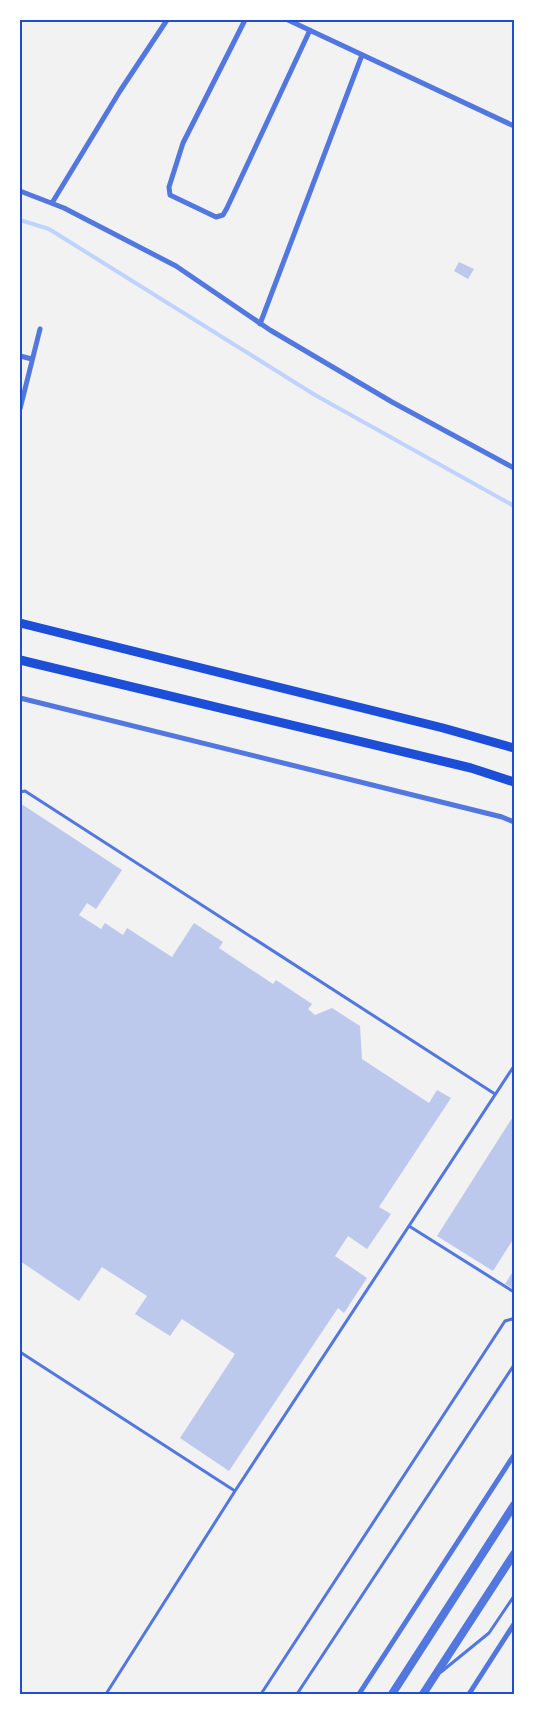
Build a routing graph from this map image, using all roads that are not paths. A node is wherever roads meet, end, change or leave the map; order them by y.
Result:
1 (167, 20) edge
2 (246, 20) edge
3 (288, 20) edge
4 (310, 30) junction
5 (362, 55) junction
6 (514, 126) edge
7 (20, 191) edge
8 (52, 203) junction
9 (260, 324) junction
10 (40, 329) dead end
11 (20, 356) edge
12 (32, 359) junction
13 (20, 409) edge
14 (514, 468) edge
15 (20, 623) edge
16 (20, 660) edge
17 (20, 698) edge
18 (514, 748) edge
19 (514, 782) edge
20 (20, 792) edge
21 (514, 822) edge
22 (514, 1066) edge
23 (495, 1094) junction
24 (409, 1226) junction
25 (514, 1292) edge
26 (514, 1320) edge
27 (20, 1352) edge
28 (514, 1365) edge
29 (514, 1455) edge
30 (235, 1491) junction
31 (514, 1505) edge
32 (514, 1554) edge
33 (514, 1596) edge
34 (514, 1624) edge
35 (434, 1677) junction
36 (394, 1693) edge
37 (106, 1694) edge
38 (261, 1694) edge
39 (297, 1694) edge
40 (359, 1694) edge
41 (423, 1694) edge
42 (469, 1694) edge

1 - 8 street
2 - 4 street
3 - 4 street
4 - 5 street
5 - 6 street
5 - 9 street
7 - 8 street
8 - 9 street
9 - 14 street
10 - 12 street
11 - 12 street
12 - 13 street
15 - 18 main road
16 - 19 main road
17 - 21 street
20 - 23 lane
22 - 23 lane
23 - 24 lane
24 - 25 lane
24 - 30 lane
26 - 38 lane
27 - 30 lane
28 - 39 lane
29 - 40 street
30 - 37 lane
31 - 36 street
32 - 35 street
33 - 35 lane
34 - 42 street
35 - 41 street

